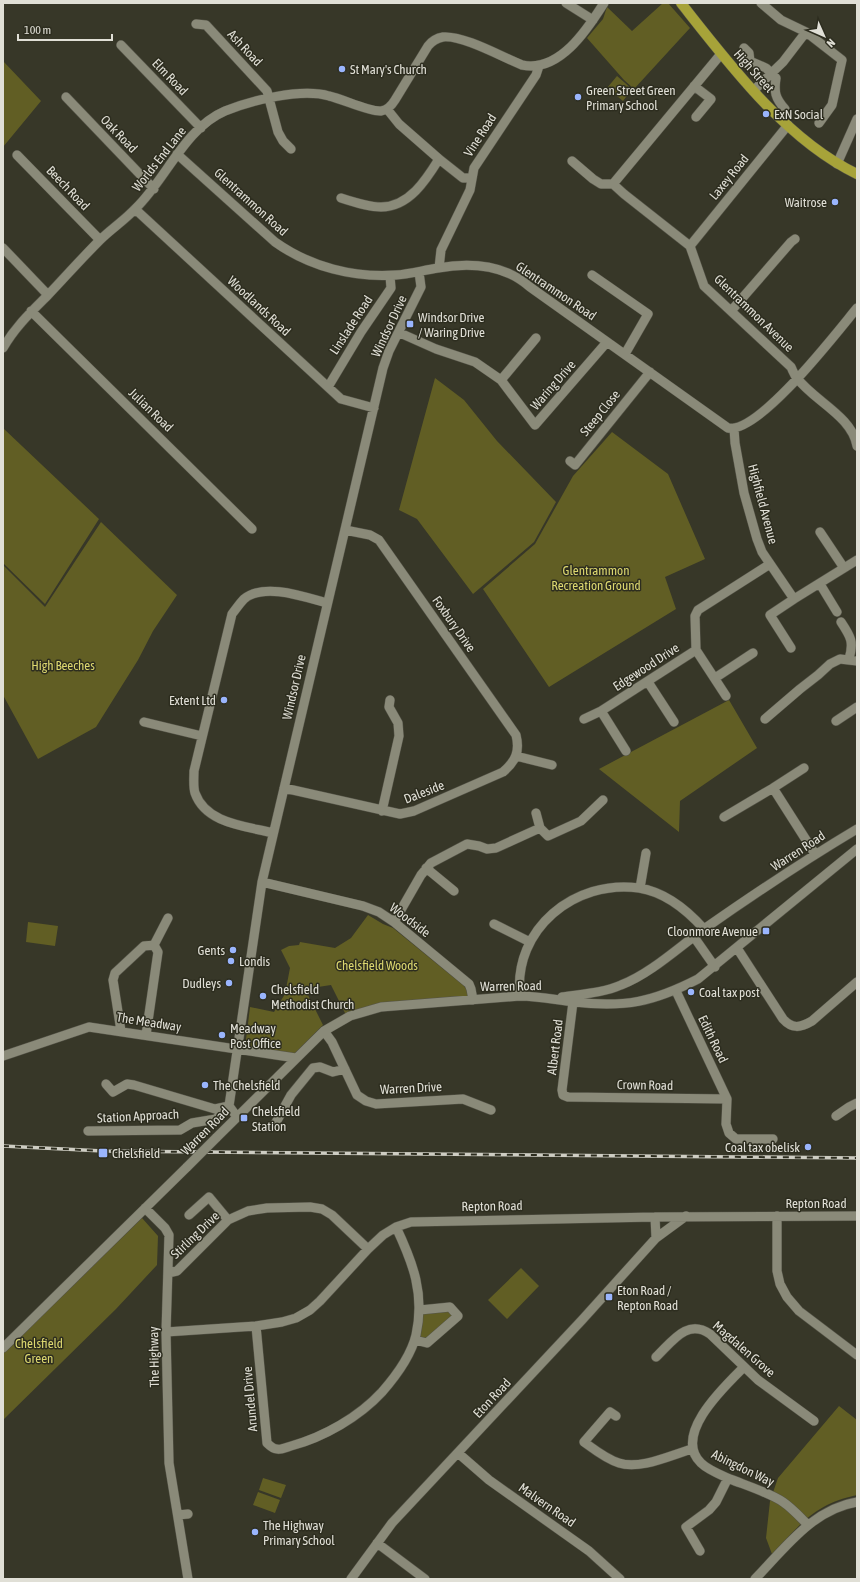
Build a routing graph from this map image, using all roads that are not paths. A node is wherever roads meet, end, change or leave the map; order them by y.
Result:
1 (566, 3) edge
2 (604, 3) edge
3 (681, 3) edge
4 (761, 3) edge
5 (772, 6) edge
6 (593, 20) junction
7 (196, 24) dead end
8 (806, 32) junction
9 (121, 45) dead end
10 (744, 48) dead end
11 (721, 54) junction
12 (539, 66) junction
13 (771, 72) junction
14 (694, 86) junction
15 (753, 91) junction
16 (66, 97) dead end
17 (270, 99) junction
18 (387, 109) junction
19 (785, 109) dead end
20 (696, 117) dead end
21 (857, 119) edge
22 (819, 122) dead end
23 (788, 125) junction
24 (201, 128) junction
25 (291, 149) dead end
26 (17, 154) dead end
27 (177, 154) junction
28 (439, 159) junction
29 (572, 161) dead end
30 (838, 164) junction
31 (857, 174) edge
32 (471, 178) junction
33 (614, 184) junction
34 (154, 189) junction
35 (341, 198) dead end
36 (135, 209) junction
37 (100, 240) junction
38 (791, 240) dead end
39 (690, 246) junction
40 (3, 248) edge
41 (439, 268) junction
42 (419, 272) junction
43 (592, 275) dead end
44 (390, 276) junction
45 (48, 294) junction
46 (857, 308) edge
47 (31, 311) junction
48 (731, 311) junction
49 (400, 333) junction
50 (536, 338) dead end
51 (607, 342) junction
52 (3, 348) edge
53 (625, 354) junction
54 (650, 372) junction
55 (797, 378) junction
56 (501, 380) junction
57 (328, 387) junction
58 (374, 408) junction
59 (734, 428) junction
60 (857, 446) edge
61 (570, 461) dead end
62 (252, 529) dead end
63 (345, 530) junction
64 (820, 532) dead end
65 (857, 560) edge
66 (770, 564) junction
67 (844, 568) junction
68 (820, 584) junction
69 (794, 599) junction
70 (327, 602) junction
71 (837, 612) dead end
72 (841, 622) dead end
73 (791, 648) dead end
74 (696, 650) junction
75 (753, 653) dead end
76 (853, 660) edge
77 (715, 678) junction
78 (648, 682) junction
79 (726, 696) dead end
80 (390, 700) dead end
81 (857, 707) edge
82 (600, 711) junction
83 (767, 713) dead end
84 (584, 719) dead end
85 (144, 722) dead end
86 (674, 722) dead end
87 (838, 730) dead end
88 (202, 736) junction
89 (626, 751) dead end
90 (516, 756) junction
91 (552, 765) dead end
92 (804, 768) dead end
93 (284, 788) junction
94 (773, 788) junction
95 (599, 801) dead end
96 (382, 811) junction
97 (536, 813) dead end
98 (724, 817) dead end
99 (540, 828) junction
100 (857, 829) edge
101 (273, 833) junction
102 (857, 849) edge
103 (646, 853) dead end
104 (815, 854) junction
105 (426, 868) junction
106 (262, 882) junction
107 (640, 888) junction
108 (454, 891) dead end
109 (168, 918) dead end
110 (394, 922) junction
111 (494, 924) dead end
112 (704, 929) junction
113 (694, 937) junction
114 (530, 942) junction
115 (154, 945) junction
116 (737, 948) junction
117 (715, 967) junction
118 (857, 982) edge
119 (676, 991) junction
120 (520, 996) junction
121 (555, 999) junction
122 (473, 1000) junction
123 (573, 1002) junction
124 (121, 1031) junction
125 (324, 1031) junction
126 (146, 1035) junction
127 (239, 1049) junction
128 (3, 1056) edge
129 (296, 1058) junction
130 (345, 1069) junction
131 (106, 1084) dead end
132 (563, 1095) joint
133 (727, 1099) junction
134 (857, 1104) edge
135 (230, 1106) junction
136 (491, 1110) dead end
137 (836, 1116) dead end
138 (237, 1117) junction
139 (274, 1126) dead end
140 (88, 1131) dead end
141 (773, 1139) dead end
142 (145, 1208) junction
143 (189, 1215) dead end
144 (686, 1216) junction
145 (777, 1216) junction
146 (857, 1216) edge
147 (655, 1217) junction
148 (228, 1220) junction
149 (396, 1227) junction
150 (656, 1238) junction
151 (368, 1249) junction
152 (168, 1273) junction
153 (420, 1310) junction
154 (256, 1326) junction
155 (166, 1332) junction
156 (415, 1340) junction
157 (3, 1348) edge
158 (857, 1355) edge
159 (656, 1357) dead end
160 (744, 1367) junction
161 (616, 1416) dead end
162 (814, 1421) dead end
163 (692, 1449) junction
164 (458, 1453) junction
165 (728, 1478) junction
166 (857, 1502) edge
167 (188, 1514) dead end
168 (178, 1515) junction
169 (808, 1525) junction
170 (377, 1543) junction
171 (700, 1551) dead end
172 (188, 1579) edge
173 (351, 1579) edge
174 (425, 1579) edge
175 (620, 1579) edge
176 (755, 1579) edge

1 - 6 street
2 - 6 street
3 - 11 main road, High Street
4 - 5 street
5 - 8 street
6 - 12 street
7 - 17 street, Ash Road
8 - 13 street
8 - 22 street
9 - 24 street, Elm Road
10 - 13 street
11 - 14 street
11 - 15 main road, High Street
12 - 18 street
12 - 32 street, Vine Road
13 - 15 street
13 - 19 street
14 - 20 street
14 - 33 street
15 - 23 main road, High Street
16 - 34 street, Oak Road
17 - 18 street, Worlds End Lane
17 - 24 street, Worlds End Lane
17 - 25 street, Ash Road
18 - 28 street
21 - 30 street
23 - 30 main road, High Street
23 - 39 street, Laxey Road
24 - 27 street, Worlds End Lane
26 - 37 street, Beech Road
27 - 34 street, Worlds End Lane
27 - 44 street, Glentrammon Road
28 - 32 street
28 - 35 street
29 - 33 street
30 - 31 main road, High Street
32 - 41 street, Vine Road
33 - 39 street
34 - 36 street, Worlds End Lane
36 - 37 street, Worlds End Lane
36 - 57 street, Woodlands Road
37 - 45 street, Worlds End Lane
38 - 48 street
39 - 48 street, Glentrammon Avenue
40 - 45 street
41 - 42 street, Glentrammon Road
41 - 51 street, Glentrammon Road
42 - 44 street, Glentrammon Road
42 - 49 street, Windsor Drive
43 - 53 street
44 - 57 street, Linslade Road
45 - 47 street, Worlds End Lane
46 - 55 street
47 - 52 street, Worlds End Lane
47 - 62 street, Julian Road
48 - 55 street, Glentrammon Avenue
49 - 56 street, Waring Drive
49 - 58 street, Windsor Drive
50 - 56 street
51 - 53 street, Glentrammon Road
51 - 56 street, Waring Drive
53 - 54 street, Glentrammon Road
54 - 59 street, Glentrammon Road
54 - 61 street, Steep Close
55 - 59 street
55 - 60 street, Glentrammon Avenue
57 - 58 street, Woodlands Road
58 - 63 street, Windsor Drive
59 - 66 street, Highfield Avenue
63 - 70 street, Windsor Drive
63 - 90 street, Foxbury Drive
64 - 67 street
65 - 67 street
66 - 69 street, Highfield Avenue
66 - 74 street, Edgewood Drive
67 - 68 street
68 - 69 street
68 - 71 street
69 - 73 street
70 - 88 street
70 - 93 street, Windsor Drive
72 - 76 street
74 - 77 street
74 - 78 street, Edgewood Drive
75 - 77 street
76 - 83 street
77 - 79 street
78 - 82 street, Edgewood Drive
78 - 86 street
80 - 96 street
81 - 87 street
82 - 84 street, Edgewood Drive
82 - 89 street
85 - 88 street
88 - 101 street
90 - 91 street
90 - 96 street, Daleside
92 - 94 street
93 - 96 street, Daleside
93 - 101 street, Windsor Drive
94 - 98 street
94 - 104 street
95 - 99 street
97 - 99 street
99 - 105 street
100 - 104 street, Warren Road
101 - 106 street, Windsor Drive
102 - 116 street, Warren Road
103 - 107 street
104 - 112 street, Warren Road
105 - 108 street
105 - 110 street
106 - 110 street, Woodside
106 - 127 street, Windsor Drive
107 - 112 street
107 - 114 street
109 - 115 street
110 - 122 street, Woodside
111 - 114 street
112 - 113 street, Warren Road
113 - 117 street
113 - 121 street, Warren Road
114 - 120 street
115 - 124 street
115 - 126 street
116 - 117 street, Warren Road
116 - 118 street
117 - 119 street, Warren Road
119 - 123 street, Warren Road
119 - 133 street, Edith Road
120 - 121 street, Warren Road
120 - 122 street, Warren Road
121 - 123 street, Warren Road
122 - 125 street, Warren Road
123 - 132 street, Albert Road
124 - 126 street, The Meadway
124 - 128 street, The Meadway
125 - 129 street, Warren Road
125 - 130 street, Warren Drive
126 - 127 street, The Meadway
127 - 129 street, The Meadway
127 - 135 street, Windsor Drive
129 - 138 street, Warren Road
130 - 136 street, Warren Drive
130 - 139 street
131 - 135 street
132 - 133 street, Crown Road
133 - 141 street
134 - 137 street
135 - 138 street
135 - 140 street, Station Approach
138 - 142 street, Warren Road, bridge
142 - 152 street, The Highway
142 - 157 street, Warren Road
143 - 148 street
144 - 145 street, Repton Road
144 - 147 street, Repton Road
144 - 150 street, Eton Road
145 - 146 street, Repton Road
145 - 158 street
147 - 149 street, Repton Road
147 - 150 street
148 - 151 street, Stirling Drive
148 - 152 street, Stirling Drive
149 - 151 street, Repton Road
149 - 153 street, Arundel Drive
150 - 164 street, Eton Road
151 - 154 street, Repton Road
152 - 155 street, The Highway
153 - 156 street, Arundel Drive
153 - 156 street
154 - 155 street, Repton Road
154 - 156 street, Arundel Drive
155 - 168 street, The Highway
159 - 160 street, Magdalen Grove
160 - 162 street, Magdalen Grove
160 - 163 street
161 - 163 street
163 - 165 street, Abingdon Way
164 - 170 street, Eton Road
164 - 175 street, Malvern Road
165 - 169 street, Abingdon Way
165 - 171 street
166 - 169 street
167 - 168 street
168 - 172 street, The Highway
169 - 176 street
170 - 173 street, Eton Road
170 - 174 street

